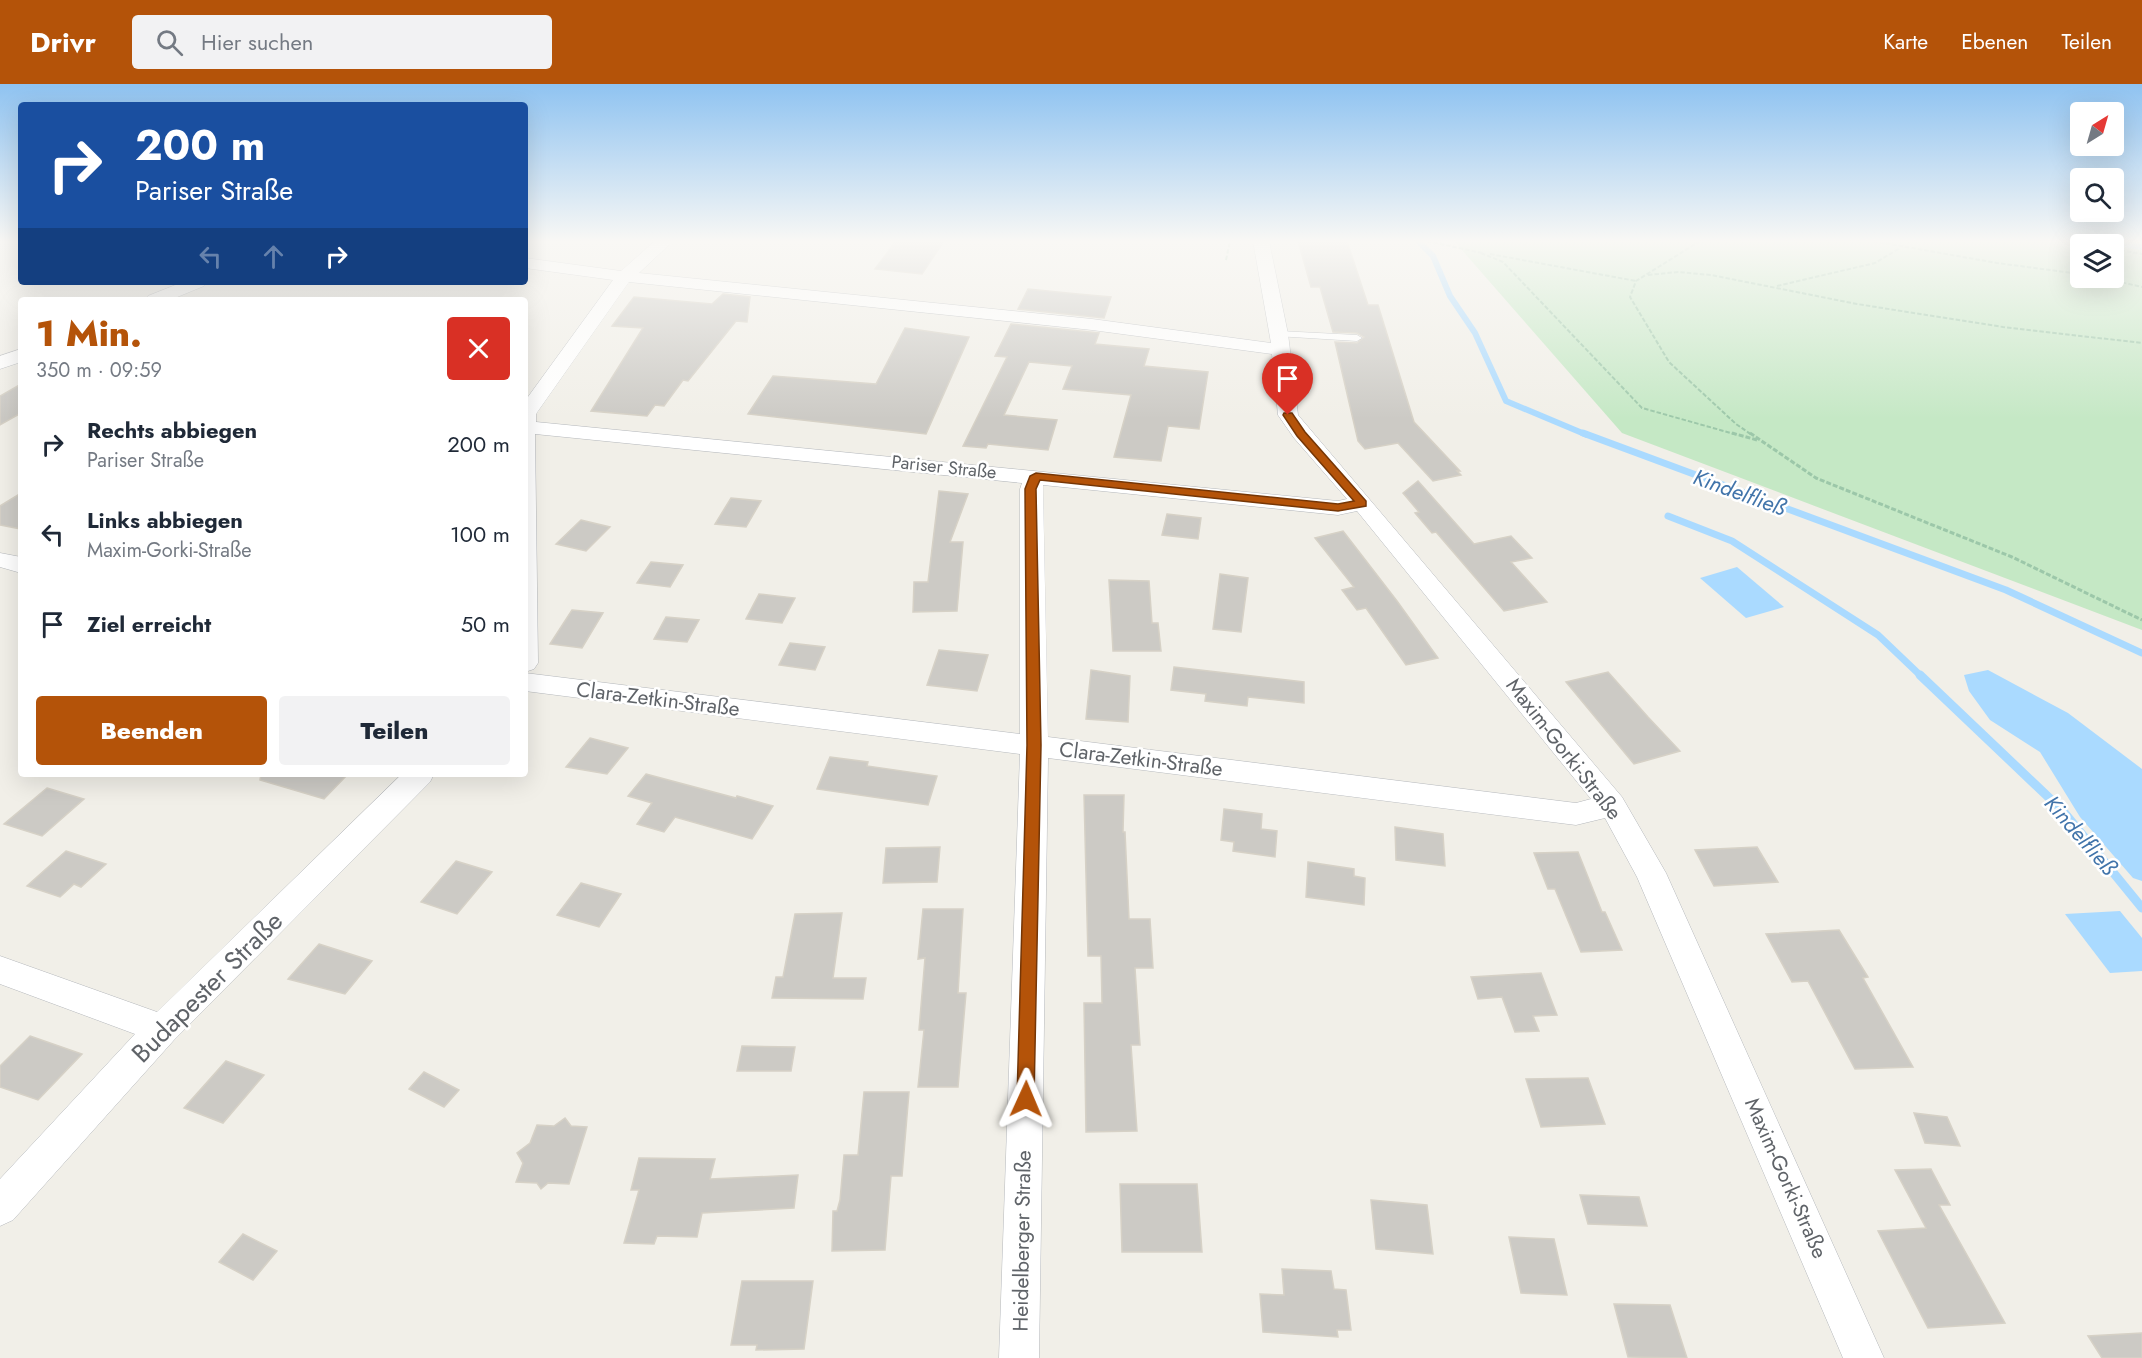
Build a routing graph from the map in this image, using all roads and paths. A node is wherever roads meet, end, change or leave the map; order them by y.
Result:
1 (607, 300) edge
2 (845, 300) edge
3 (1272, 300) edge
4 (1540, 300) edge
5 (1632, 300) edge
6 (1841, 300) edge
7 (1357, 338) dead end
8 (1280, 342) junction
9 (2142, 343) edge
10 (18, 356) edge
11 (0, 363) edge
12 (528, 411) edge
13 (528, 428) edge
14 (1761, 441) junction
15 (1036, 476) junction
16 (1362, 503) junction
17 (0, 560) edge
18 (18, 564) edge
19 (2142, 620) edge
20 (528, 682) edge
21 (1034, 745) junction
22 (417, 777) edge
23 (1612, 805) junction
24 (0, 970) edge
25 (162, 1029) junction
26 (0, 1207) edge
27 (1019, 1358) edge
28 (1864, 1358) edge

1 - 12 street
2 - 8 street
3 - 8 street, Maxim-Gorki-Straße
4 - 14 path
5 - 14 path
6 - 9 path
7 - 8 lane
8 - 16 street, Maxim-Gorki-Straße
10 - 11 street
13 - 15 street, Pariser Straße
14 - 19 path
15 - 16 street, Pariser Straße
15 - 21 street, Heidelberger Straße
16 - 23 street, Maxim-Gorki-Straße
17 - 18 street
20 - 21 street, Clara-Zetkin-Straße
21 - 23 street, Clara-Zetkin-Straße
21 - 27 street, Heidelberger Straße
22 - 25 street, Budapester Straße
23 - 28 street, Maxim-Gorki-Straße
24 - 25 street
25 - 26 street, Budapester Straße

